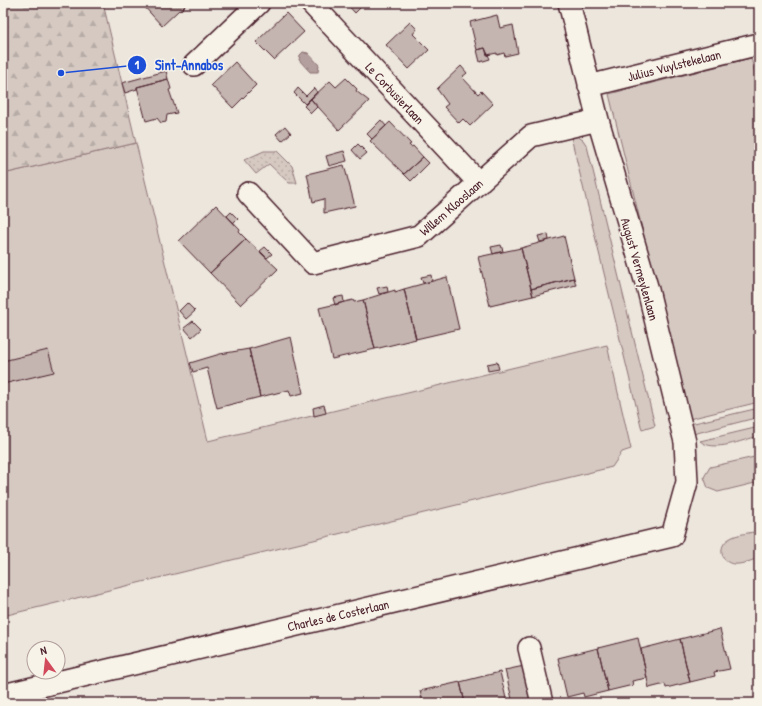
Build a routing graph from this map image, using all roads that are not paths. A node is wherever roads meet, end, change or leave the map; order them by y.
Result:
1 (258, 3) edge
2 (311, 3) edge
3 (569, 3) edge
4 (759, 44) edge
5 (194, 65) dead end
6 (589, 86) junction
7 (598, 120) junction
8 (479, 183) junction
9 (248, 193) dead end
10 (672, 536) joint
11 (529, 648) dead end
12 (3, 695) edge
13 (542, 703) edge

1 - 5 street
2 - 8 street, Le Corbusierlaan
3 - 6 street, August Vermeylenlaan
4 - 6 street, Julius Vuylstekelaan
6 - 7 street, August Vermeylenlaan
7 - 8 street, Willem Klooslaan
7 - 10 street, August Vermeylenlaan
8 - 9 street, Willem Klooslaan
10 - 12 street, Charles de Costerlaan
11 - 13 street

